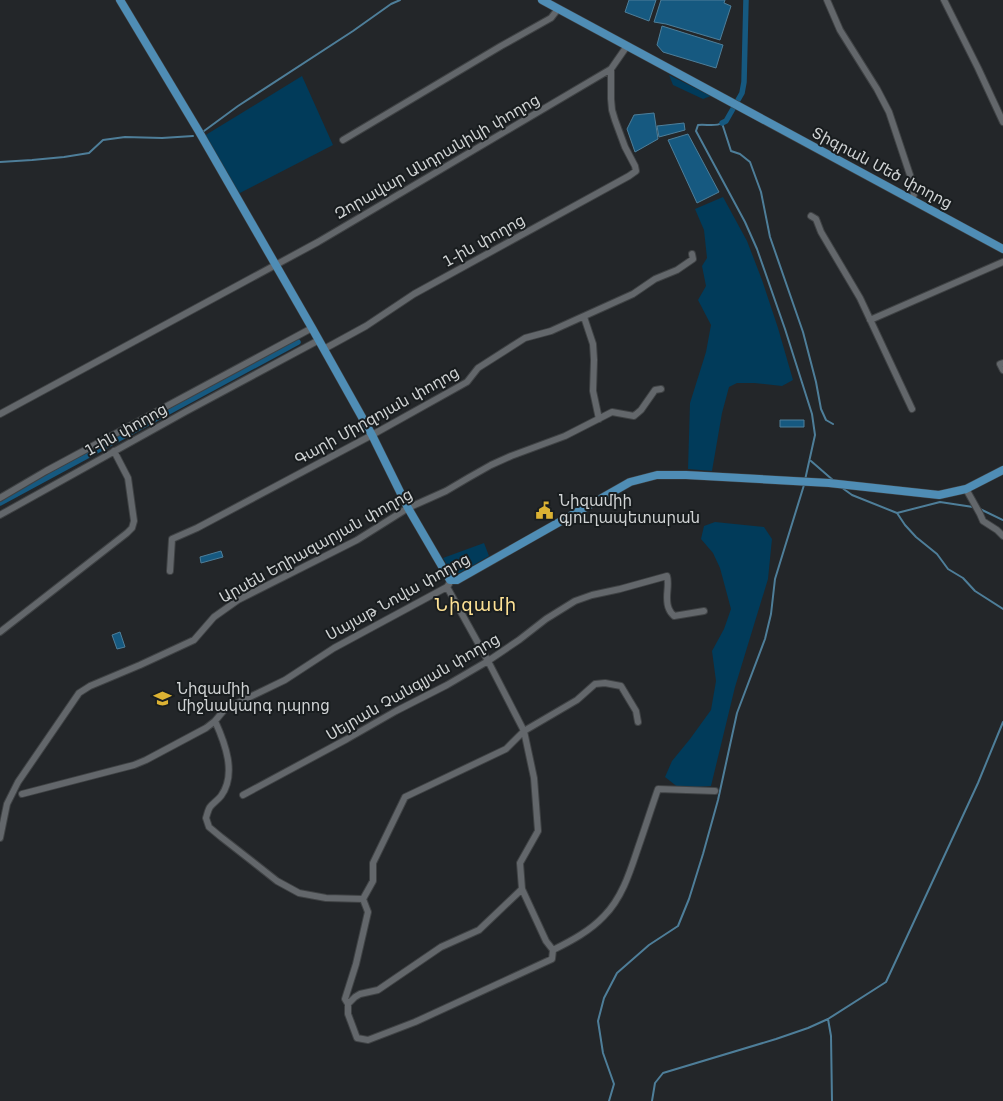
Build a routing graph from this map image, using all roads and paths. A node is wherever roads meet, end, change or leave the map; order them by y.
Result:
1 (120, 0) edge
2 (542, 0) edge
3 (826, 0) edge
4 (944, 0) edge
5 (558, 9) junction
6 (627, 46) junction
7 (611, 69) junction
8 (1003, 122) edge
9 (343, 140) dead end
10 (912, 200) junction
11 (812, 216) dead end
12 (1003, 249) edge
13 (692, 254) dead end
14 (1003, 262) edge
15 (276, 265) junction
16 (584, 317) junction
17 (870, 320) junction
18 (312, 328) junction
19 (319, 340) junction
20 (324, 349) junction
21 (661, 389) dead end
22 (178, 401) junction
23 (912, 408) dead end
24 (184, 412) junction
25 (0, 414) edge
26 (599, 418) junction
27 (372, 435) junction
28 (114, 452) junction
29 (1003, 470) edge
30 (966, 489) junction
31 (0, 498) edge
32 (408, 508) junction
33 (0, 515) edge
34 (1003, 536) edge
35 (170, 571) dead end
36 (448, 584) junction
37 (704, 611) dead end
38 (0, 632) edge
39 (488, 661) junction
40 (215, 721) junction
41 (638, 722) dead end
42 (524, 731) junction
43 (716, 791) dead end
44 (22, 794) dead end
45 (243, 795) dead end
46 (0, 838) edge
47 (522, 889) junction
48 (364, 899) junction
49 (553, 950) junction
50 (348, 1004) junction

1 - 15 main road
2 - 5 main road, Տիգրան Մեծ փողոց
3 - 10 street
4 - 8 street
5 - 6 main road, Տիգրան Մեծ փողոց
5 - 9 street
6 - 7 street
6 - 10 main road, Տիգրան Մեծ փողոց
7 - 15 street, Զորավար Անդրանիկի փողոց
7 - 20 street, 1-ին փողոց
10 - 12 main road, Տիգրան Մեծ փողոց
11 - 17 street
13 - 16 street, Գարի Միրզոյան փողոց
14 - 17 street
15 - 18 main road
15 - 25 street, Զորավար Անդրանիկի փողոց
16 - 26 street
16 - 27 street, Գարի Միրզոյան փողոց
17 - 23 street
18 - 19 main road
18 - 22 street
19 - 20 main road
19 - 24 street, 1-ին փողոց
20 - 27 main road
21 - 26 street, Արսեն Եղիազարյան փողոց
22 - 24 street
22 - 31 street
24 - 28 street, 1-ին փողոց
26 - 32 street, Արսեն Եղիազարյան փողոց
27 - 32 main road
27 - 35 street, Գարի Միրզոյան փողոց
28 - 33 street, 1-ին փողոց
28 - 38 street
29 - 30 main road, Սայաթ Նովա փողոց
30 - 34 street
30 - 36 main road, Սայաթ Նովա փողոց
32 - 36 main road
32 - 46 street, Արսեն Եղիազարյան փողոց
36 - 39 street
36 - 40 street, Սայաթ Նովա փողոց
37 - 39 street, Սեյրան Չանգլյան փողոց
39 - 42 street
39 - 45 street, Սեյրան Չանգլյան փողոց
40 - 44 street, Սայաթ Նովա փողոց
40 - 48 street
41 - 42 street
42 - 47 street
42 - 48 street
43 - 49 street
47 - 49 street
47 - 50 street
48 - 50 street
49 - 50 street

